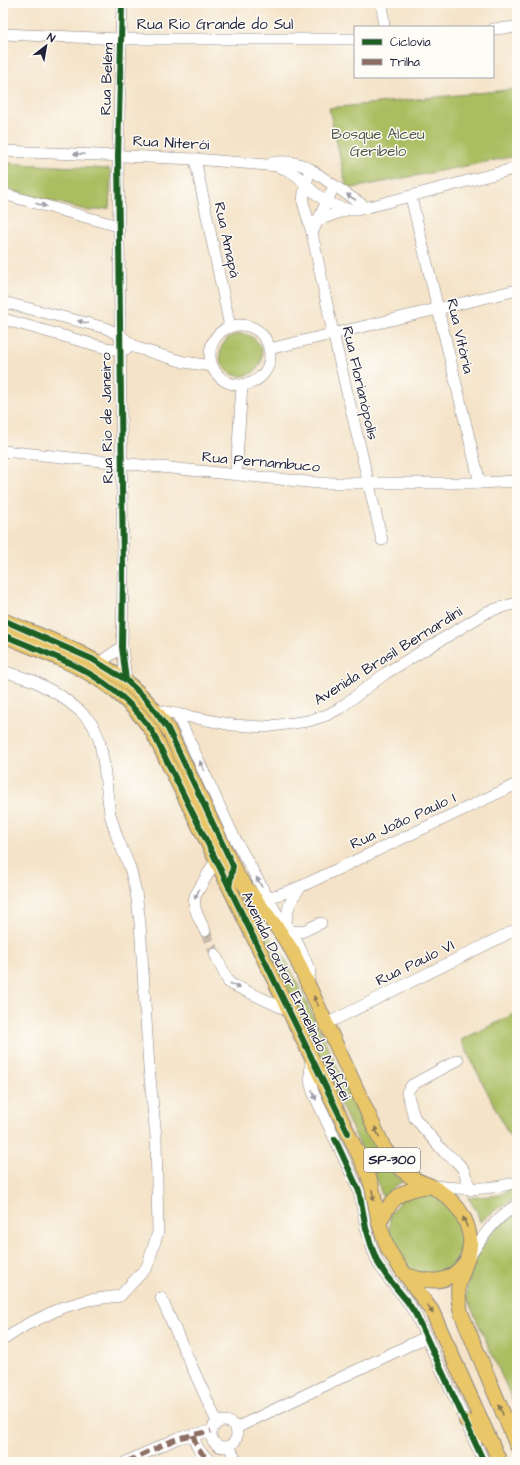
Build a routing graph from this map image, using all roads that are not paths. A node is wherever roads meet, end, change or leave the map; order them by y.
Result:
1 (122, 3) edge
2 (382, 3) edge
3 (384, 26) edge
4 (517, 27) edge
5 (494, 29) edge
6 (3, 34) edge
7 (121, 39) junction
8 (354, 39) edge
9 (3, 151) edge
10 (118, 156) junction
11 (195, 159) junction
12 (266, 164) junction
13 (517, 168) edge
14 (310, 169) junction
15 (306, 185) junction
16 (334, 186) junction
17 (3, 194) edge
18 (411, 196) junction
19 (327, 201) junction
20 (368, 208) junction
21 (346, 210) junction
22 (318, 220) junction
23 (118, 226) junction
24 (312, 233) junction
25 (517, 290) edge
26 (3, 302) edge
27 (438, 308) junction
28 (3, 319) edge
29 (230, 327) junction
30 (333, 333) junction
31 (119, 336) junction
32 (137, 348) junction
33 (269, 349) junction
34 (119, 350) junction
35 (212, 366) junction
36 (242, 385) junction
37 (3, 451) edge
38 (121, 463) junction
39 (236, 475) junction
40 (517, 481) edge
41 (368, 482) junction
42 (480, 483) junction
43 (382, 540) dead end
44 (517, 603) edge
45 (3, 620) edge
46 (3, 635) edge
47 (122, 647) junction
48 (99, 662) junction
49 (3, 671) edge
50 (126, 680) junction
51 (155, 710) junction
52 (178, 714) junction
53 (517, 784) edge
54 (216, 860) junction
55 (302, 886) junction
56 (254, 898) junction
57 (268, 898) junction
58 (285, 924) junction
59 (321, 924) dead end
60 (517, 929) edge
61 (306, 930) junction
62 (205, 931) tunnel mouth
63 (299, 946) junction
64 (215, 954) tunnel mouth
65 (308, 984) junction
66 (289, 1011) junction
67 (326, 1024) junction
68 (311, 1057) junction
69 (458, 1060) dead end
70 (517, 1182) edge
71 (431, 1186) junction
72 (471, 1190) junction
73 (517, 1205) edge
74 (378, 1223) junction
75 (467, 1261) junction
76 (406, 1275) junction
77 (161, 1298) dead end
78 (426, 1337) junction
79 (3, 1340) edge
80 (466, 1421) junction
81 (214, 1426) junction
82 (236, 1428) junction
83 (193, 1435) junction
84 (490, 1441) junction
85 (229, 1446) junction
86 (517, 1446) edge
87 (126, 1462) edge
88 (213, 1462) edge
89 (237, 1462) edge
90 (484, 1462) edge
91 (500, 1462) edge

1 - 7 street, Rua Belém
2 - 3 street
4 - 5 street
6 - 7 street, Rua Rio Grande do Sul
7 - 8 street, Rua Rio Grande do Sul
7 - 10 street, Rua Belém
10 -> 9 street, Rua Niterói
10 - 11 street, Rua Niterói
10 - 23 street, Rua Rio de Janeiro
11 - 12 street, Rua Niterói
11 - 29 street, Rua Amapá
12 - 14 street, Rua Niterói
12 - 15 street, Rua Niterói
13 - 18 street
14 - 15 street, Rua Florianópolis
14 - 16 street, Rua Niterói
15 - 19 street, Rua Niterói
15 - 24 street, Rua Florianópolis
16 - 19 street
20 -> 16 street, Rua Niterói
17 -> 23 street
18 - 20 street
18 - 27 street, Rua Vitória
19 - 21 street, Rua Niterói
19 - 22 street
20 - 21 street
21 - 22 street
22 - 24 street
23 - 31 street, Rua Rio de Janeiro
24 - 30 street, Rua Florianópolis
25 - 27 street
31 -> 26 street
27 - 30 street
27 - 42 street, Rua Vitória
28 - 34 street
29 - 33 street
29 - 35 street
30 - 33 street
30 - 41 street, Rua Florianópolis
31 - 32 street
31 - 34 street, Rua Rio de Janeiro
32 - 34 street
32 - 35 street
33 - 36 street
34 - 38 street, Rua Rio de Janeiro
35 - 36 street
36 - 39 street
37 - 38 street, Rua Pernambuco
38 - 39 street, Rua Pernambuco
38 - 47 street, Rua Rio de Janeiro
39 - 41 street, Rua Pernambuco
40 - 42 street, Rua Pernambuco
41 - 42 street, Rua Pernambuco
41 - 43 street, Rua Florianópolis
44 - 52 street, Avenida Brasil Bernardini
45 - 48 main road, Avenida Doutor Ermelindo Maffei / SP-300
46 - 54 main road, Avenida Doutor Ermelindo Maffei / SP-300
47 - 48 street
47 - 50 street, Rua Rio de Janeiro
48 - 50 main road, Avenida Doutor Ermelindo Maffei / SP-300
49 - 79 street
50 - 51 main road, Avenida Doutor Ermelindo Maffei / SP-300
51 - 52 street, Avenida Brasil Bernardini
51 - 56 main road, Avenida Doutor Ermelindo Maffei / SP-300
57 -> 52 street
53 - 55 street, Rua João Paulo I
54 -> 62 street
54 - 66 main road, Avenida Doutor Ermelindo Maffei / SP-300
55 - 57 street, Rua João Paulo I
55 - 58 street, Rua João Paulo I
56 - 57 street, Rua João Paulo I
56 - 58 street
56 - 65 main road, Avenida Doutor Ermelindo Maffei / SP-300
57 - 58 street
58 - 61 street
58 - 63 street
59 - 61 street
60 - 67 street, Rua Paulo VI
61 - 63 street
63 - 65 street
64 -> 66 street
67 -> 65 main road, Avenida Doutor Ermelindo Maffei / SP-300
66 - 68 main road, Avenida Doutor Ermelindo Maffei / SP-300
71 -> 67 main road, Avenida Doutor Ermelindo Maffei / SP-300
68 -> 74 main road, Avenida Doutor Ermelindo Maffei / SP-300
68 -> 78 street
69 - 72 street
70 - 72 street
71 - 72 street
71 - 74 main road
75 -> 71 main road, Avenida Doutor Ermelindo Maffei / SP-300
73 - 75 street
74 - 76 main road, Avenida Doutor Ermelindo Maffei / SP-300
75 - 76 main road
86 -> 75 main road, Avenida Doutor Ermelindo Maffei / SP-300
76 -> 84 main road, Avenida Doutor Ermelindo Maffei / SP-300
77 - 81 street
78 - 80 street
78 - 82 street
80 - 84 main road
80 - 90 street
81 - 82 street
81 - 83 street
81 - 85 street
82 - 85 street
83 - 87 street
83 - 88 street
84 - 91 main road, Avenida Doutor Ermelindo Maffei / SP-300
85 - 89 street

